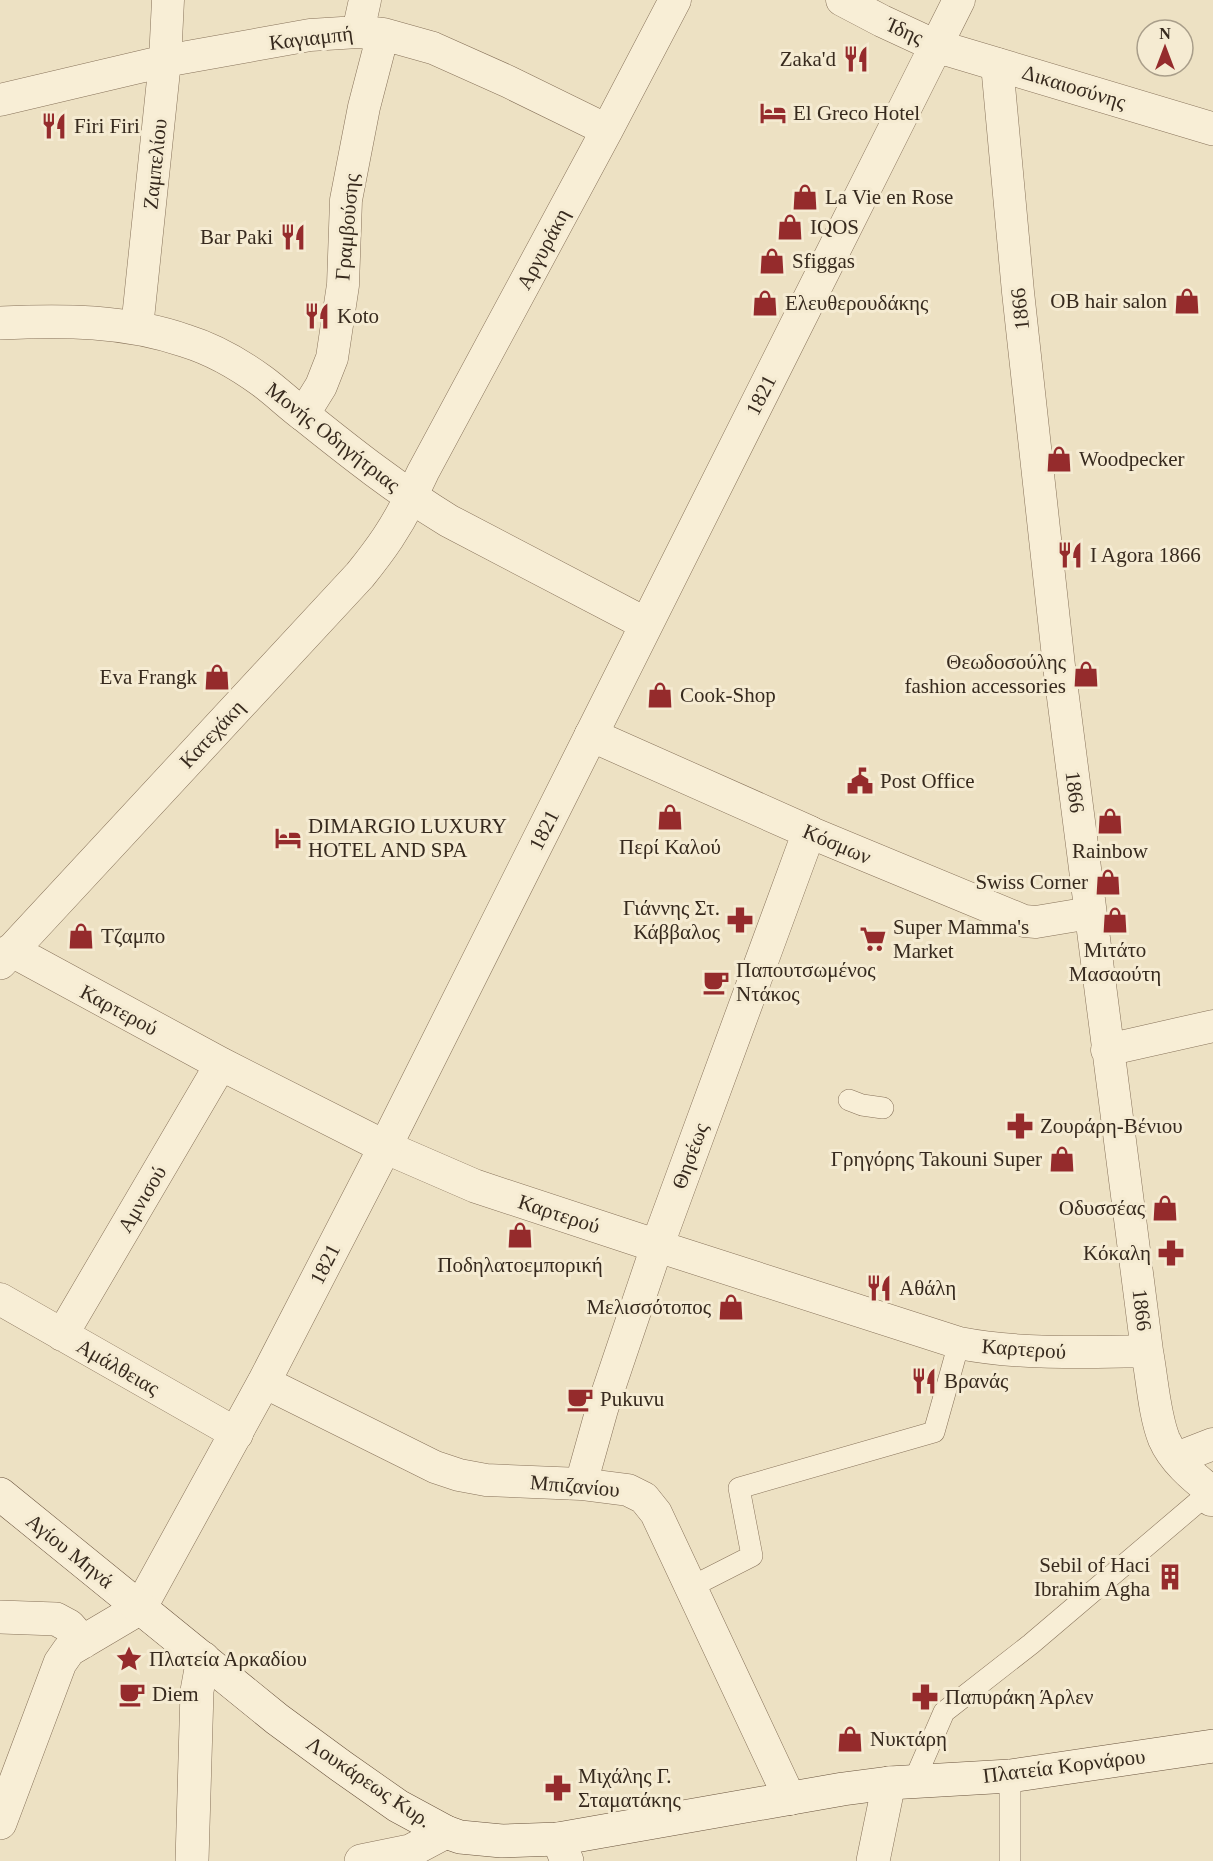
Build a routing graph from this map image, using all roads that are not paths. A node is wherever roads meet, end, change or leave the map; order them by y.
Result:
1 (168, 0) edge
2 (365, 0) edge
3 (675, 0) edge
4 (842, 0) edge
5 (959, 0) edge
6 (370, 33) junction
7 (936, 46) junction
8 (165, 61) junction
9 (997, 64) junction
10 (0, 100) edge
11 (1213, 129) edge
12 (607, 130) junction
13 (0, 323) edge
14 (137, 328) junction
15 (303, 415) junction
16 (411, 497) junction
17 (646, 624) junction
18 (591, 735) junction
19 (809, 832) junction
20 (1090, 913) junction
21 (5, 956) edge
22 (1213, 1026) edge
23 (1107, 1050) junction
24 (221, 1064) junction
25 (849, 1100) dead end
26 (883, 1108) dead end
27 (385, 1147) junction
28 (657, 1246) junction
29 (0, 1299) edge
30 (62, 1335) junction
31 (959, 1343) junction
32 (1147, 1351) junction
33 (264, 1382) junction
34 (237, 1434) junction
35 (1213, 1444) edge
36 (1177, 1458) junction
37 (581, 1484) junction
38 (0, 1494) edge
39 (1212, 1494) edge
40 (691, 1587) junction
41 (140, 1608) junction
42 (0, 1617) edge
43 (83, 1642) junction
44 (203, 1658) junction
45 (1213, 1746) edge
46 (1010, 1776) junction
47 (901, 1782) junction
48 (790, 1799) junction
49 (0, 1823) edge
50 (446, 1832) junction
51 (563, 1850) edge
52 (192, 1861) edge
53 (361, 1861) edge
54 (873, 1861) edge
55 (1010, 1861) edge

1 - 8 street, Ζαμπελίου
2 - 6 street, Γραμβούσης
3 - 12 street, Αργυράκη
4 - 7 street, Ίδης
5 - 7 street
6 - 8 street, Καγιαμπή
6 - 12 street, Καγιαμπή
6 - 15 street, Γραμβούσης
7 - 9 street, Δικαιοσύνης
7 - 17 street, 1821
8 - 10 street, Καγιαμπή
8 - 14 street, Ζαμπελίου
9 - 11 street, Δικαιοσύνης
9 - 20 street, 1866
12 - 16 street, Αργυράκη
13 - 14 street, Μονής Οδηγήτριας
14 - 15 street, Μονής Οδηγήτριας
15 - 16 street, Μονής Οδηγήτριας
16 - 17 street, Μονής Οδηγήτριας
16 - 21 street, Κατεχάκη
17 - 18 street, 1821
18 - 19 street, Κόσμων
18 - 27 street, 1821
19 - 20 street, Κόσμων
19 - 28 street, Θησέως
20 - 23 street, 1866
21 - 24 street, Καρτερού
22 - 23 street
23 - 32 street, 1866
24 - 27 street, Καρτερού
24 - 30 street, Αμνισού
25 - 26 lane
27 - 28 street, Καρτερού
27 - 33 street, 1821
28 - 31 street, Καρτερού
28 - 37 street, Θησέως
29 - 30 street, Αμάλθειας
30 - 34 street, Αμάλθειας
31 - 32 street, Καρτερού
31 - 40 lane
32 - 36 street, 1866
33 - 34 street, 1821
33 - 37 street, Μπιζανίου
34 - 41 street, 1821
35 - 36 street
36 - 39 street, 1866
37 - 40 street, Μπιζανίου
38 - 41 street, Αγίου Μηνά
39 - 47 lane
40 - 48 street, Μπιζανίου
41 - 43 street
41 - 44 street, Λουκάρεως Κυρ.
42 - 43 street
43 - 49 street
44 - 50 street, Λουκάρεως Κυρ.
44 - 52 street
45 - 46 street, Πλατεία Κορνάρου
46 - 47 street, Πλατεία Κορνάρου
46 - 55 lane
47 - 48 street, Λουκάρεως Κυρ.
47 - 54 street
48 - 51 street, Λουκάρεως Κυρ.
50 - 51 street, Λουκάρεως Κυρ.
50 - 53 street

